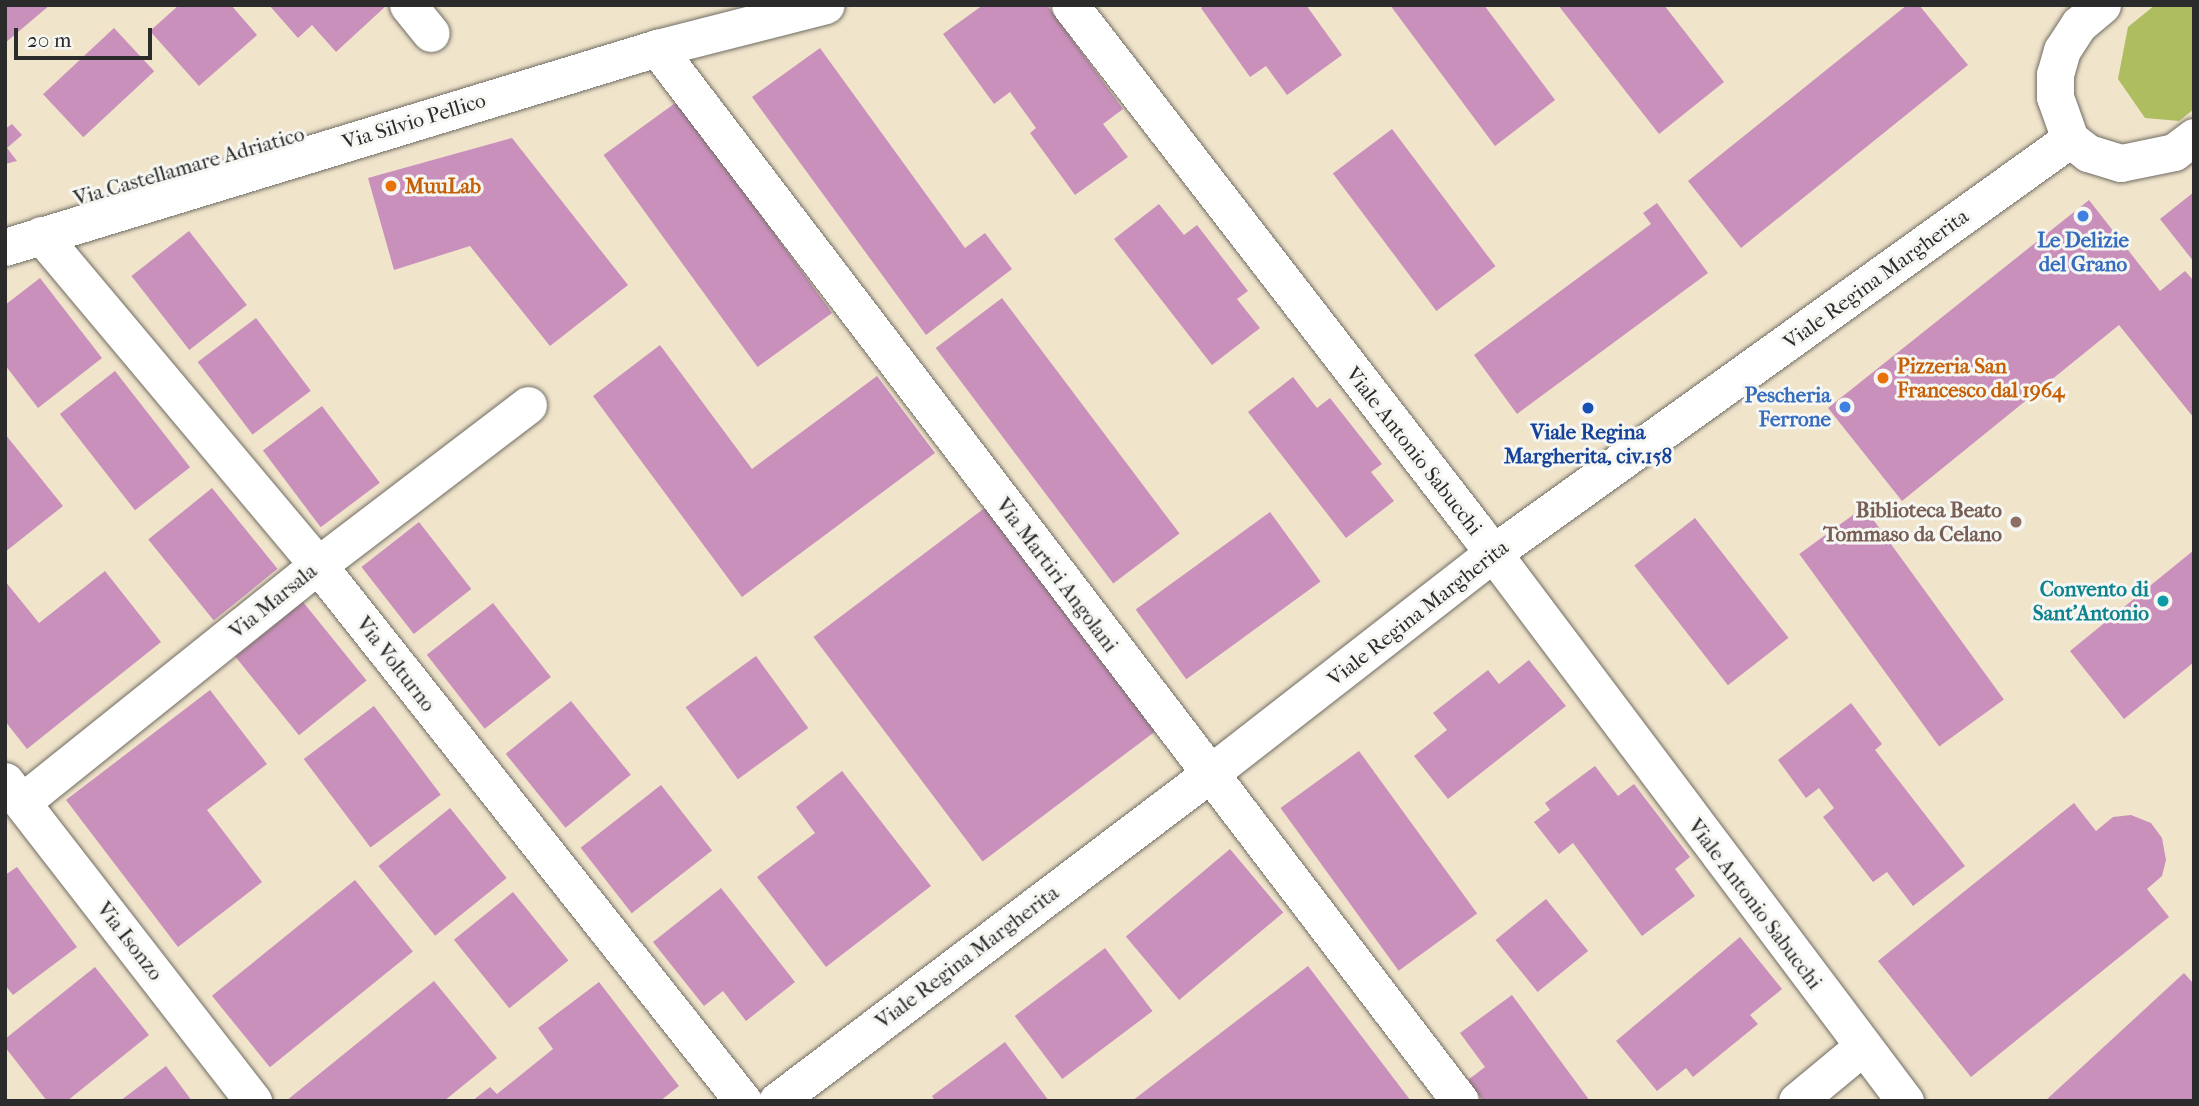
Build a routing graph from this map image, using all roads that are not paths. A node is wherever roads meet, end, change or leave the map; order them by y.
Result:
1 (408, 5) edge
2 (735, 5) edge
3 (826, 5) edge
4 (1070, 5) edge
5 (2102, 5) edge
6 (431, 33) dead end
7 (657, 48) junction
8 (2194, 137) edge
9 (2070, 139) junction
10 (5, 220) edge
11 (41, 235) junction
12 (5, 247) edge
13 (528, 405) dead end
14 (1493, 553) junction
15 (318, 565) junction
16 (1208, 775) junction
17 (14, 792) edge
18 (1862, 1046) junction
19 (253, 1101) edge
20 (743, 1101) edge
21 (776, 1101) edge
22 (1460, 1101) edge
23 (1797, 1101) edge
24 (1905, 1101) edge

1 - 6 street
2 - 10 street, Via Castellamare Adriatico
3 - 7 street, Via Silvio Pellico
4 - 14 street, Viale Antonio Sabucchi
5 - 9 street
7 - 11 street, Via Silvio Pellico
7 - 16 street, Via Martiri Angolani
8 - 9 street
9 - 14 street, Viale Regina Margherita
11 - 12 street, Via Silvio Pellico
11 - 15 street, Via Volturno
13 - 15 street, Via Marsala
14 - 16 street, Viale Regina Margherita
14 - 18 street, Viale Antonio Sabucchi
15 - 17 street, Via Marsala
15 - 20 street, Via Volturno
16 - 21 street, Viale Regina Margherita
16 - 22 street, Via Martiri Angolani
17 - 19 street, Via Isonzo
18 - 23 street
18 - 24 street, Viale Antonio Sabucchi

